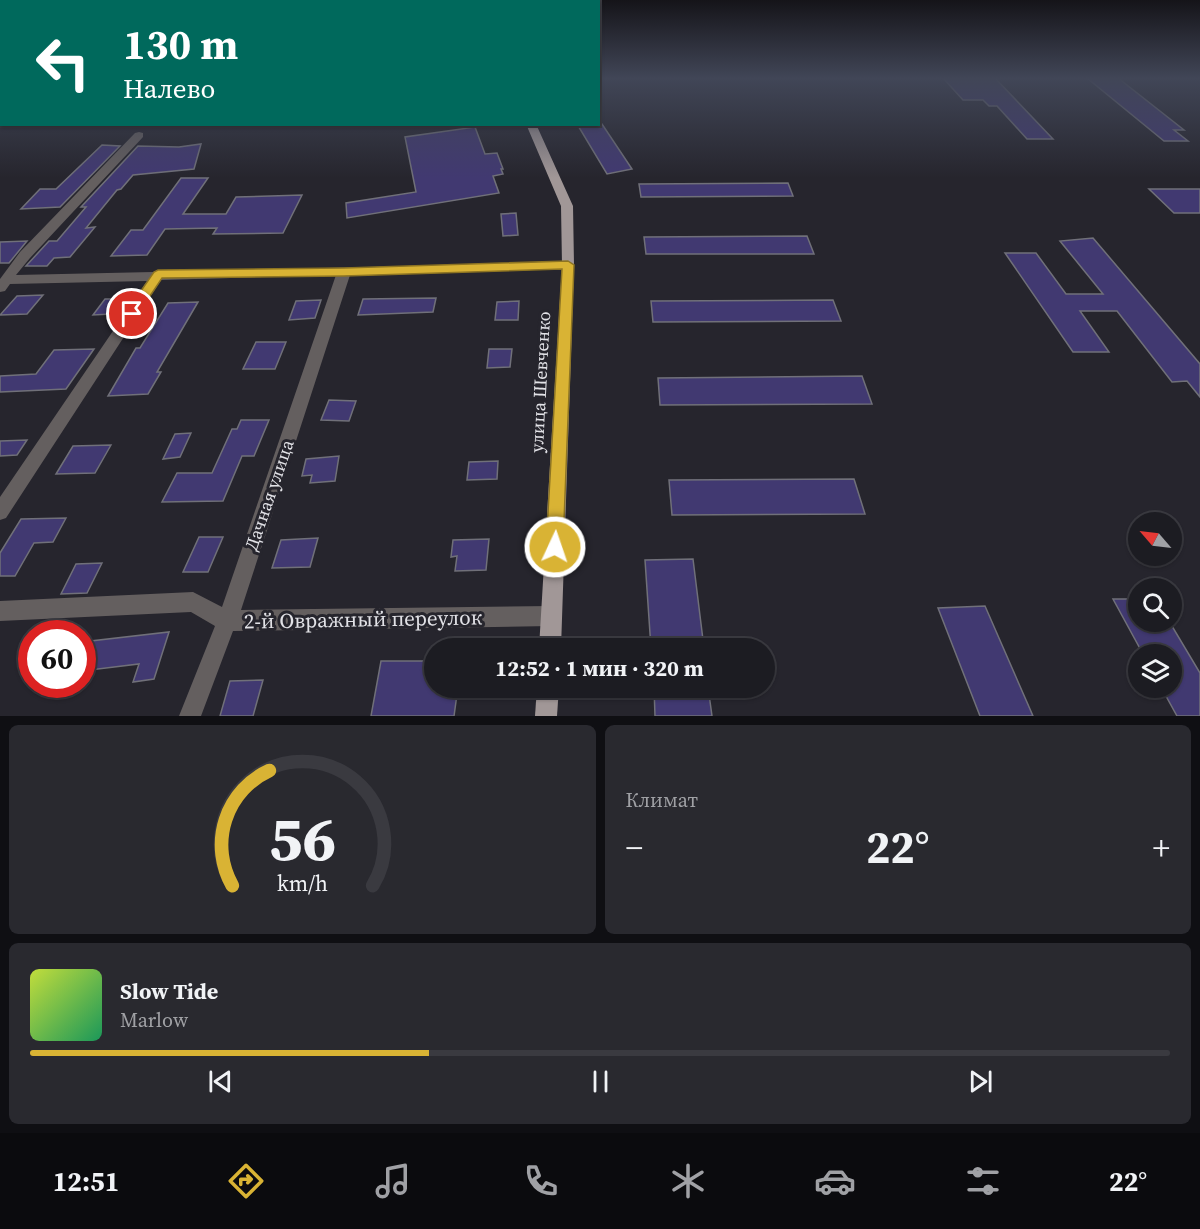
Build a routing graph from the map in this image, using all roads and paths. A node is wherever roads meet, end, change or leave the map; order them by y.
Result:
1 (532, 126) edge
2 (139, 135) dead end
3 (568, 265) junction
4 (344, 272) junction
5 (158, 274) junction
6 (4, 284) edge
7 (0, 512) edge
8 (0, 611) edge
9 (551, 616) junction
10 (227, 621) junction
11 (550, 638) edge
12 (547, 698) edge
13 (190, 716) edge
14 (546, 716) edge

1 - 3 main road, улица Шевченко
2 - 6 street
3 - 4 street
3 - 9 main road, улица Шевченко
4 - 5 street
4 - 10 street, Дачная улица
5 - 6 street
5 - 7 street
8 - 10 street, 2-й Овражный переулок
9 - 10 street, 2-й Овражный переулок
9 - 11 main road, улица Шевченко
10 - 13 street, Дачная улица
12 - 14 main road

